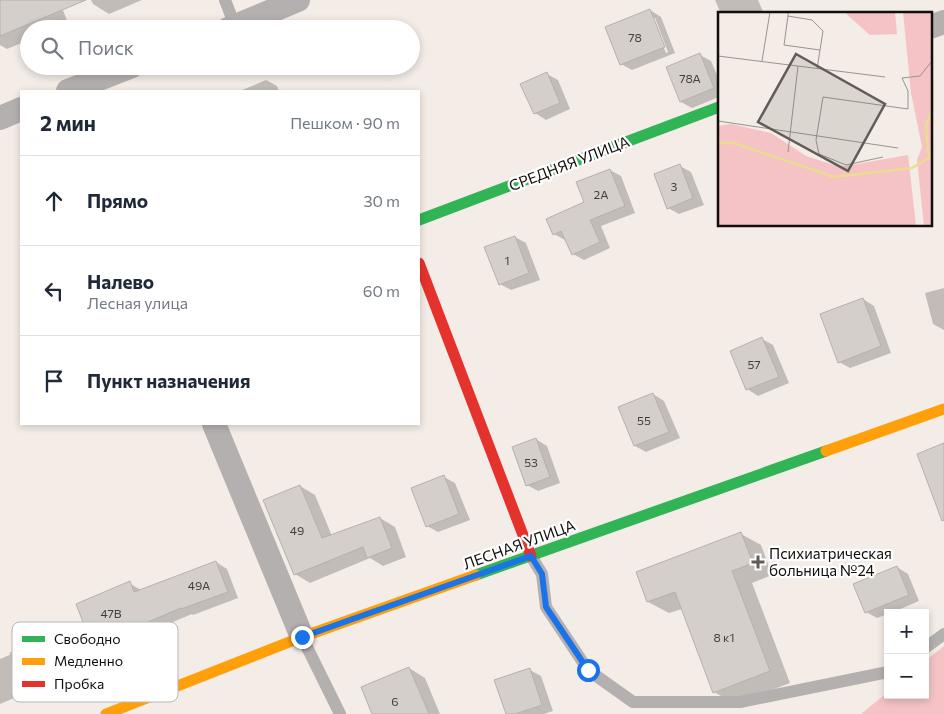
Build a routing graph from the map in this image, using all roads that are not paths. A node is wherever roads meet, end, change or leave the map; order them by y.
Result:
1 (225, 0) edge
2 (298, 0) edge
3 (229, 20) edge
4 (248, 20) edge
5 (944, 22) edge
6 (932, 26) edge
7 (110, 75) edge
8 (73, 90) edge
9 (718, 107) edge
10 (20, 109) edge
11 (0, 118) edge
12 (420, 220) edge
13 (420, 267) edge
14 (944, 409) edge
15 (214, 425) edge
16 (531, 556) junction
17 (944, 634) edge
18 (302, 637) junction
19 (929, 645) edge
20 (884, 673) edge
21 (178, 686) edge
22 (137, 702) edge
23 (106, 714) edge
24 (340, 714) edge

1 - 3 lane
2 - 4 street
5 - 6 street
7 - 8 street
9 - 12 street, СРЕДНЯЯ УЛИЦА
10 - 11 street
13 - 16 street
14 - 16 street, ЛЕСНАЯ УЛИЦА
15 - 18 street
16 - 18 street, ЛЕСНАЯ УЛИЦА
16 - 20 lane
17 - 19 lane
18 - 21 street, ЛЕСНАЯ УЛИЦА
18 - 24 lane
22 - 23 street, ЛЕСНАЯ УЛИЦА

